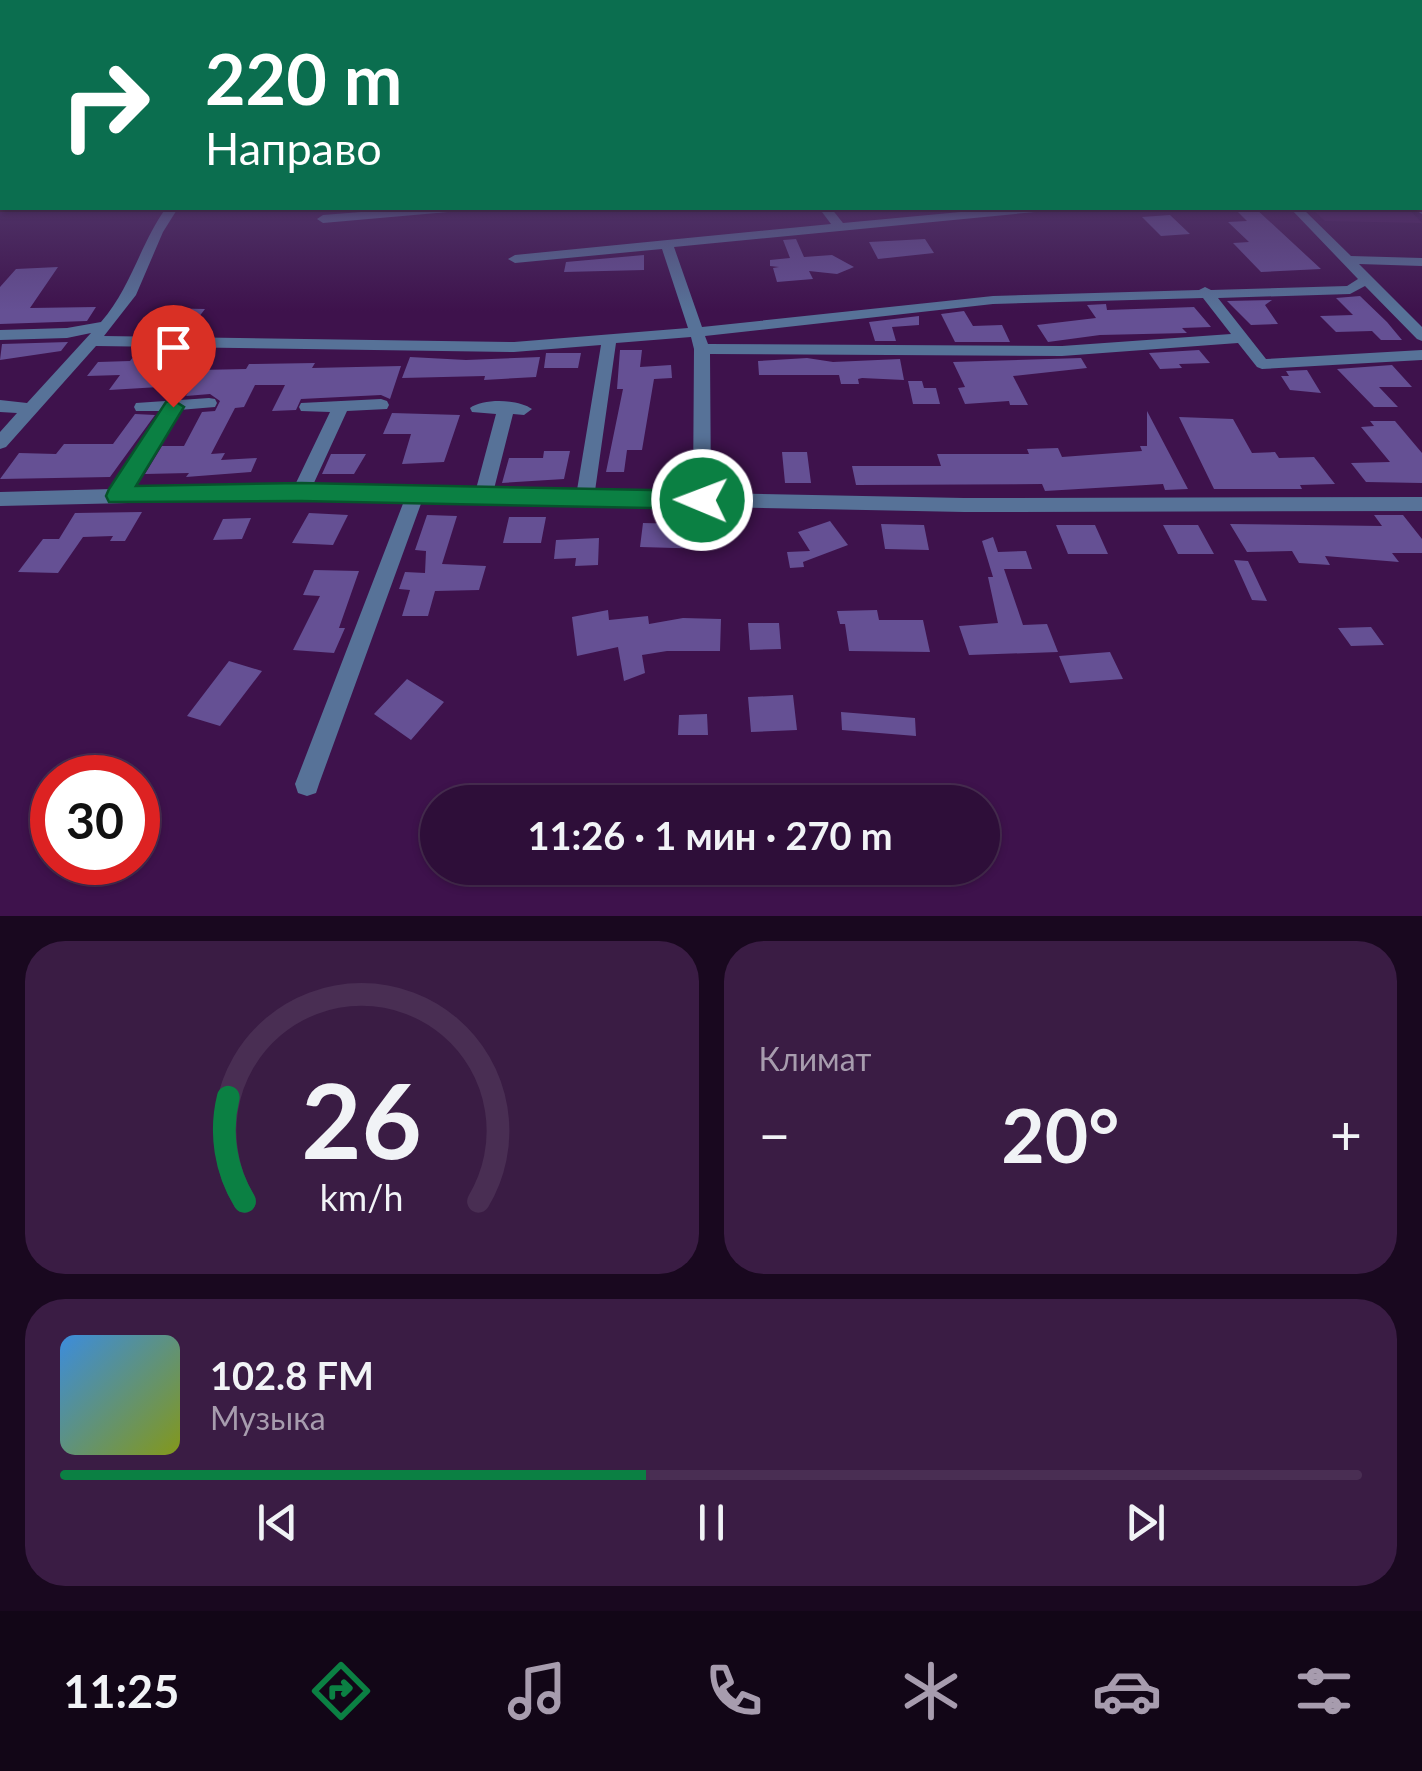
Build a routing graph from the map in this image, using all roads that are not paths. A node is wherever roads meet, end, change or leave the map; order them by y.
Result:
1 (160, 225) edge
2 (838, 225) edge
3 (872, 225) edge
4 (1312, 225) edge
5 (840, 228) junction
6 (667, 245) junction
7 (514, 259) dead end
8 (1347, 260) junction
9 (1422, 262) edge
10 (1366, 280) junction
11 (1205, 292) junction
12 (108, 326) junction
13 (0, 336) edge
14 (1422, 336) edge
15 (1242, 338) junction
16 (609, 339) junction
17 (94, 341) junction
18 (700, 341) junction
19 (1422, 355) edge
20 (209, 403) dead end
21 (380, 405) dead end
22 (0, 406) edge
23 (173, 407) junction
24 (307, 407) dead end
25 (142, 408) dead end
26 (340, 408) junction
27 (478, 408) dead end
28 (33, 410) junction
29 (0, 444) edge
30 (301, 492) junction
31 (415, 495) junction
32 (118, 496) junction
33 (483, 496) junction
34 (585, 497) junction
35 (0, 498) edge
36 (702, 500) junction
37 (1422, 504) edge
38 (307, 784) dead end

1 - 12 street
2 - 5 street
3 - 5 street
4 - 8 street
5 - 6 street
6 - 7 street
6 - 18 street
8 - 9 street
8 - 10 street
10 - 11 street
10 - 14 street
11 - 15 street
11 - 18 street
12 - 13 street
12 - 17 street
15 - 18 street
15 - 19 street
16 - 17 street
16 - 18 street
16 - 34 street
17 - 28 street
18 - 36 street
20 - 23 street
21 - 26 street
22 - 28 street
23 - 25 street
23 - 32 street
24 - 26 street
26 - 30 street
27 - 33 street
28 - 29 street
30 - 31 street
30 - 32 street
31 - 33 street
31 - 38 street
32 - 35 street
33 - 34 street
34 - 36 street
36 - 37 street

